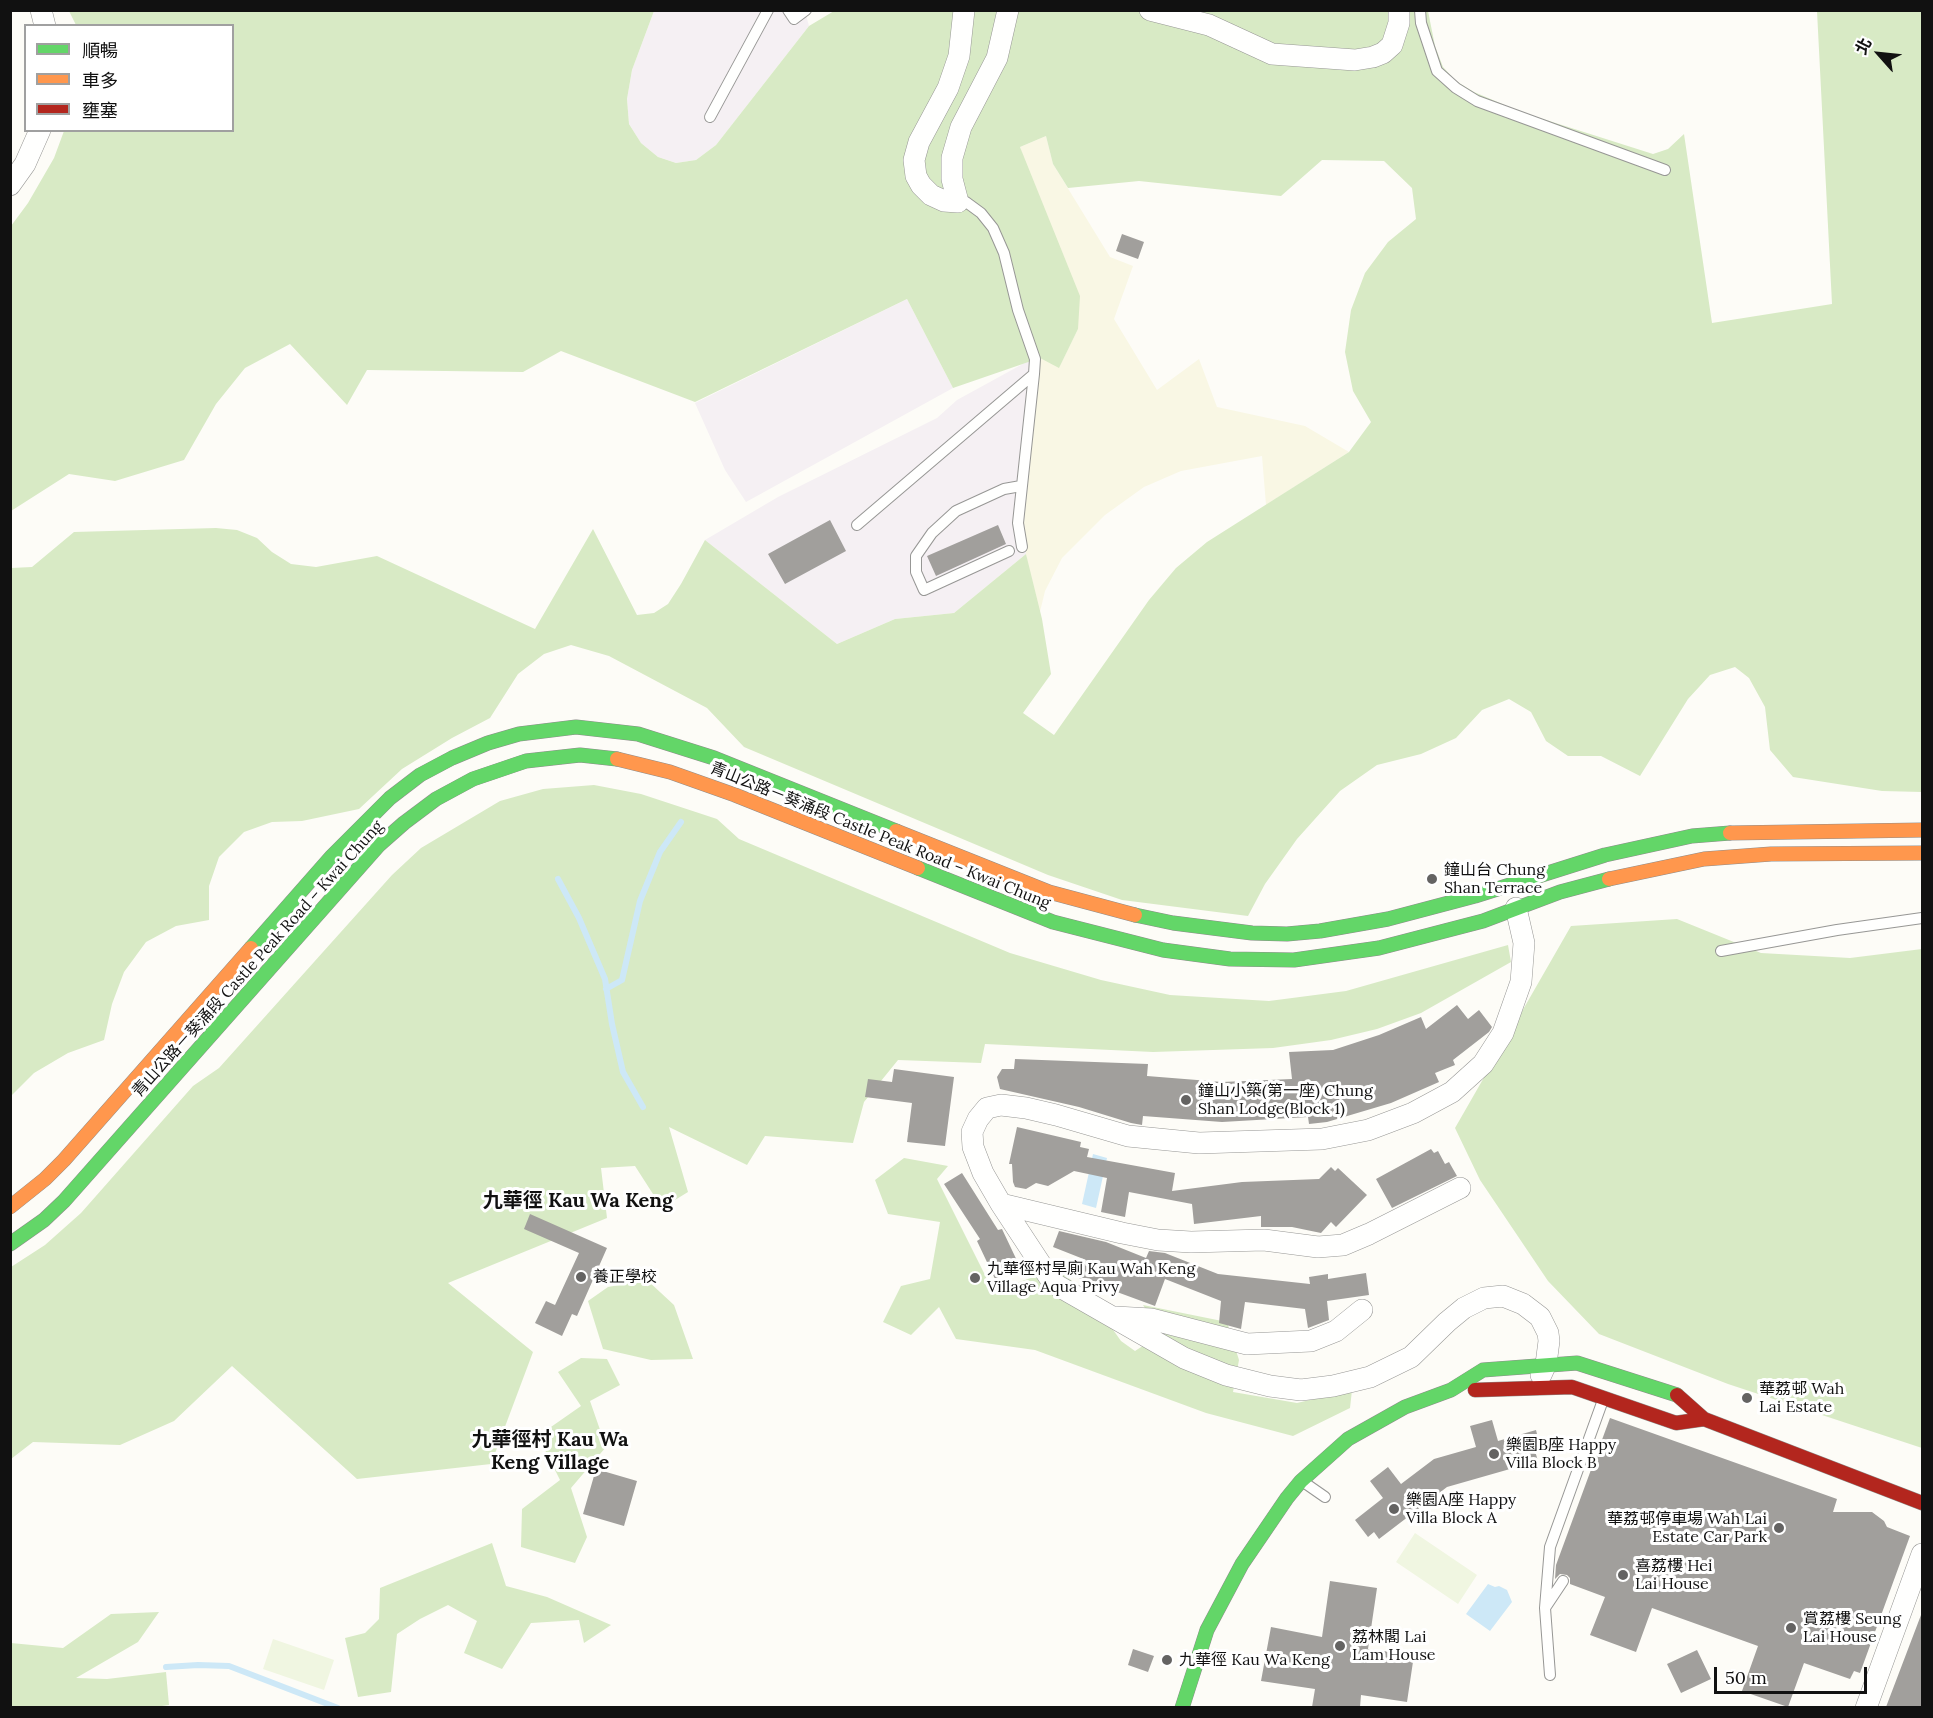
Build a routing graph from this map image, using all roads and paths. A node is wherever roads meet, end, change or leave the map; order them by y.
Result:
1 (768, 10) edge
2 (788, 10) edge
3 (806, 10) edge
4 (964, 10) edge
5 (1008, 10) edge
6 (1150, 10) edge
7 (1399, 10) edge
8 (1420, 10) edge
9 (710, 117) dead end
10 (39, 132) edge
11 (1665, 170) dead end
12 (10, 185) edge
13 (958, 202) junction
14 (1034, 374) junction
15 (1021, 486) junction
16 (857, 525) dead end
17 (1022, 547) dead end
18 (1009, 551) dead end
19 (1923, 830) edge
20 (1923, 853) edge
21 (1508, 886) junction
22 (1516, 908) junction
23 (1923, 918) edge
24 (1720, 951) dead end
25 (1460, 1188) dead end
26 (1001, 1204) junction
27 (10, 1207) edge
28 (10, 1244) edge
29 (1362, 1310) dead end
30 (1112, 1317) junction
31 (1546, 1364) junction
32 (1609, 1385) junction
33 (1536, 1387) junction
34 (1572, 1388) junction
35 (1451, 1390) junction
36 (1704, 1419) junction
37 (1301, 1481) junction
38 (1325, 1497) dead end
39 (1923, 1503) edge
40 (1923, 1554) edge
41 (1563, 1581) dead end
42 (1545, 1608) junction
43 (1550, 1675) dead end
44 (1182, 1707) edge
45 (1866, 1707) edge

1 - 9 lane
2 - 3 lane
4 - 13 street
5 - 13 street
6 - 7 street
8 - 11 lane
10 - 12 street
13 - 14 lane
14 - 15 lane
14 - 16 lane
15 - 17 lane
15 - 18 lane
19 - 21 main road, 青山公路－葵涌段 Castle Peak Road – Kwai Chung
20 - 22 main road, 青山公路－葵涌段 Castle Peak Road – Kwai Chung
21 - 22 lane
21 - 27 main road, 青山公路－葵涌段 Castle Peak Road – Kwai Chung
22 - 26 street
22 - 28 main road, 青山公路－葵涌段 Castle Peak Road – Kwai Chung
23 - 24 lane
25 - 26 street
26 - 30 street
29 - 30 street
30 - 31 street
31 - 32 main road
31 - 33 street
31 - 34 main road
31 - 35 main road
32 - 34 main road
32 - 36 main road
32 - 36 main road
32 - 42 lane
33 - 34 main road
33 - 35 main road
35 - 37 main road
36 - 39 main road
37 - 38 lane
37 - 44 main road
40 - 45 street
41 - 42 lane
42 - 43 lane

